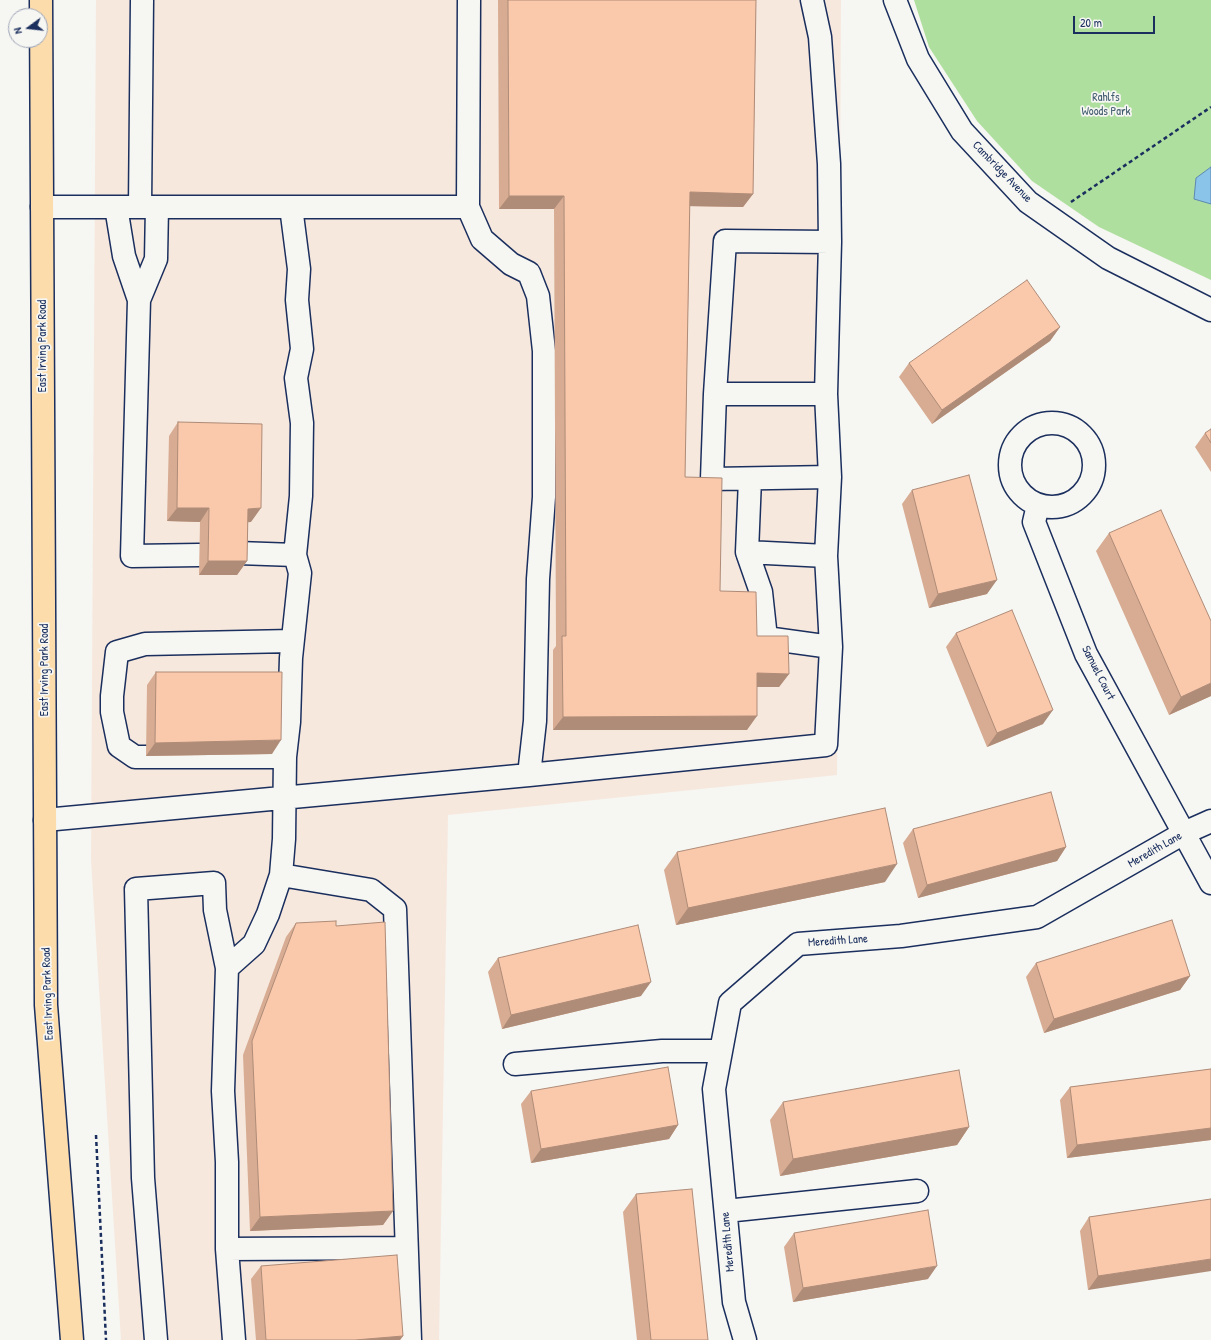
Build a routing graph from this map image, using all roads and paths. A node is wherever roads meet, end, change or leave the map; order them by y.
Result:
1 (41, 0) edge
2 (142, 0) edge
3 (470, 0) edge
4 (812, 0) edge
5 (895, 0) edge
6 (1211, 107) edge
7 (42, 207) junction
8 (116, 207) junction
9 (148, 207) junction
10 (291, 207) junction
11 (468, 207) junction
12 (1049, 217) junction
13 (830, 242) junction
14 (139, 300) junction
15 (1211, 310) edge
16 (715, 394) junction
17 (826, 394) junction
18 (830, 477) junction
19 (750, 479) junction
20 (1038, 505) dead end
21 (747, 552) junction
22 (238, 553) edge
23 (199, 555) dead end
24 (295, 555) junction
25 (826, 556) junction
26 (292, 641) junction
27 (831, 647) junction
28 (285, 757) junction
29 (529, 775) junction
30 (284, 798) junction
31 (45, 820) junction
32 (1211, 821) edge
33 (1184, 833) junction
34 (281, 875) junction
35 (1211, 883) edge
36 (227, 968) junction
37 (721, 1051) junction
38 (515, 1064) dead end
39 (96, 1135) dead end
40 (917, 1190) dead end
41 (726, 1211) junction
42 (406, 1248) junction
43 (227, 1249) junction
44 (72, 1340) edge
45 (106, 1340) edge
46 (156, 1340) edge
47 (234, 1340) edge
48 (410, 1340) edge
49 (745, 1340) edge

1 - 7 main road, East Irving Park Road
2 - 9 street
3 - 11 street
4 - 13 street
5 - 12 street, Cambridge Avenue
6 - 12 path
7 - 8 street
7 - 31 main road, East Irving Park Road
8 - 9 street
8 - 14 street
9 - 10 street
9 - 14 street
10 - 11 street
10 - 24 street
11 - 29 street
12 - 15 street, Cambridge Avenue
13 - 16 street
13 - 17 street
14 - 23 street
16 - 17 street
16 - 19 street
17 - 18 street
18 - 19 street
18 - 25 street
19 - 21 street
20 - 33 street, Samuel Court
21 - 25 street
21 - 27 street
22 - 24 street
24 - 26 street
25 - 27 street
26 - 28 street
26 - 28 street
27 - 29 street
28 - 30 street
29 - 30 street
30 - 31 street
30 - 34 street
31 - 44 main road, East Irving Park Road
32 - 33 street, Meredith Lane
33 - 35 street, Samuel Court
33 - 37 street, Meredith Lane
34 - 36 street
34 - 42 street
36 - 43 street
36 - 46 street
37 - 38 street
37 - 41 street, Meredith Lane
39 - 45 path
40 - 41 street
41 - 49 street, Meredith Lane
42 - 43 street
42 - 48 street
43 - 47 street

